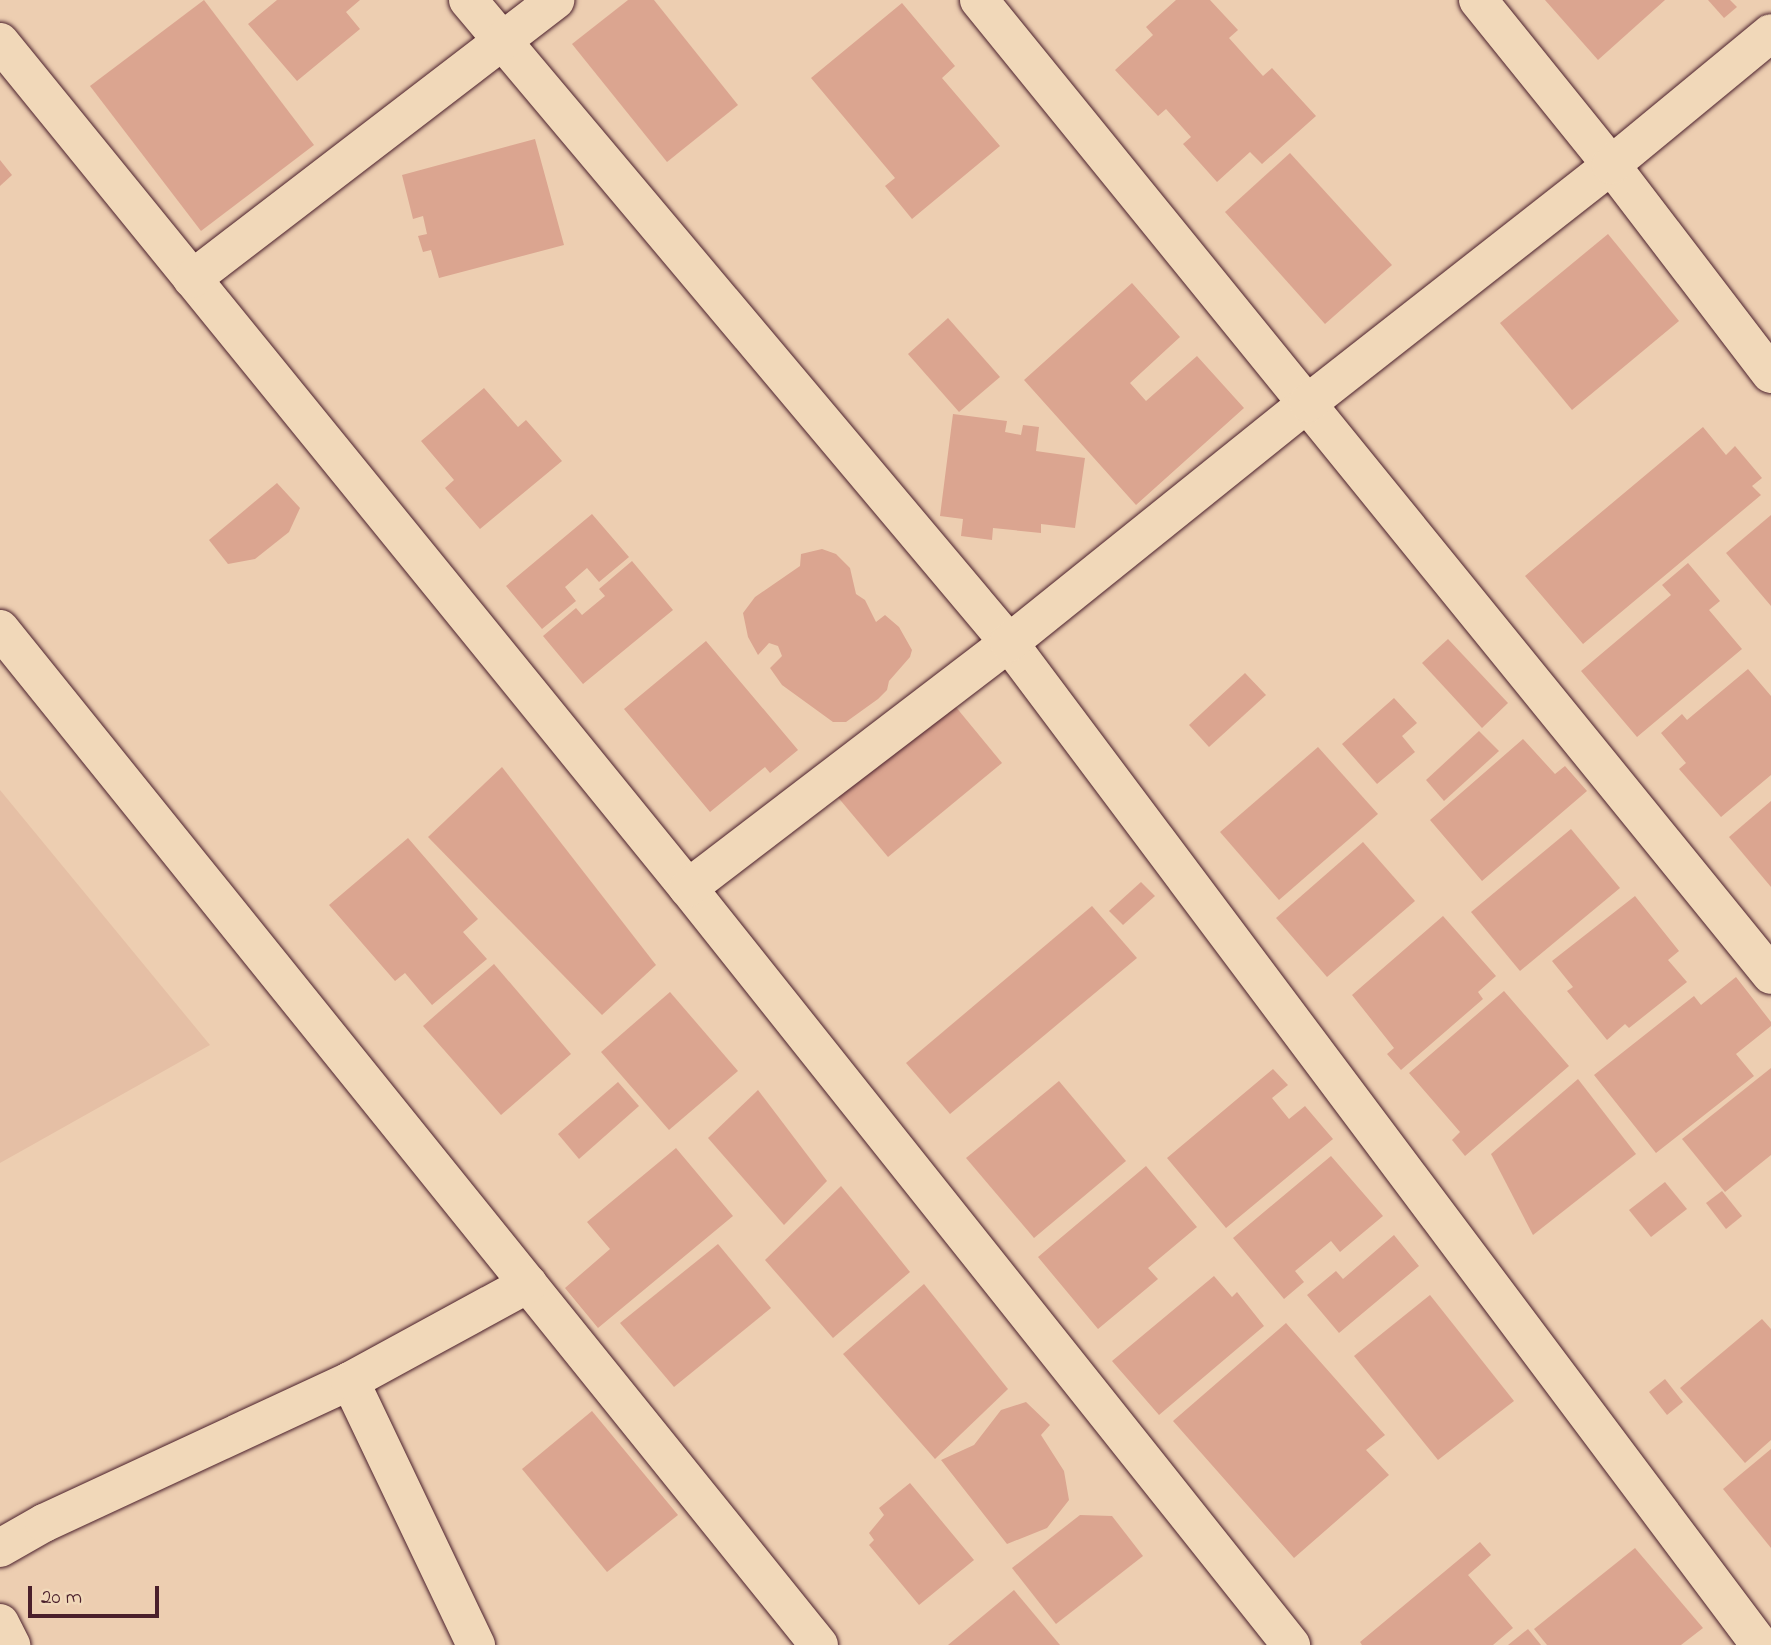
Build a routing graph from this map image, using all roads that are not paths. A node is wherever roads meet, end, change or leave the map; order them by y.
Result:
1 (468, 0) edge
2 (555, 0) edge
3 (979, 0) edge
4 (1478, 0) edge
5 (1771, 33) edge
6 (502, 42) junction
7 (0, 43) edge
8 (1611, 165) junction
9 (192, 279) junction
10 (1771, 374) edge
11 (1308, 403) junction
12 (0, 629) edge
13 (1009, 643) junction
14 (688, 888) junction
15 (1771, 975) edge
16 (528, 1284) junction
17 (350, 1381) junction
18 (0, 1548) edge
19 (0, 1623) edge
20 (11, 1645) edge
21 (476, 1645) edge
22 (820, 1645) edge
23 (1291, 1645) edge
24 (1760, 1645) edge

1 - 6 street
2 - 6 street
3 - 11 street
4 - 8 street
5 - 8 street
6 - 9 street
6 - 13 street
7 - 9 street
8 - 10 street
8 - 11 street
9 - 14 street
11 - 13 street
11 - 15 street
12 - 16 street
13 - 14 street
13 - 24 street
14 - 23 street
16 - 17 street
16 - 22 street
17 - 18 street
17 - 21 street
19 - 20 street

